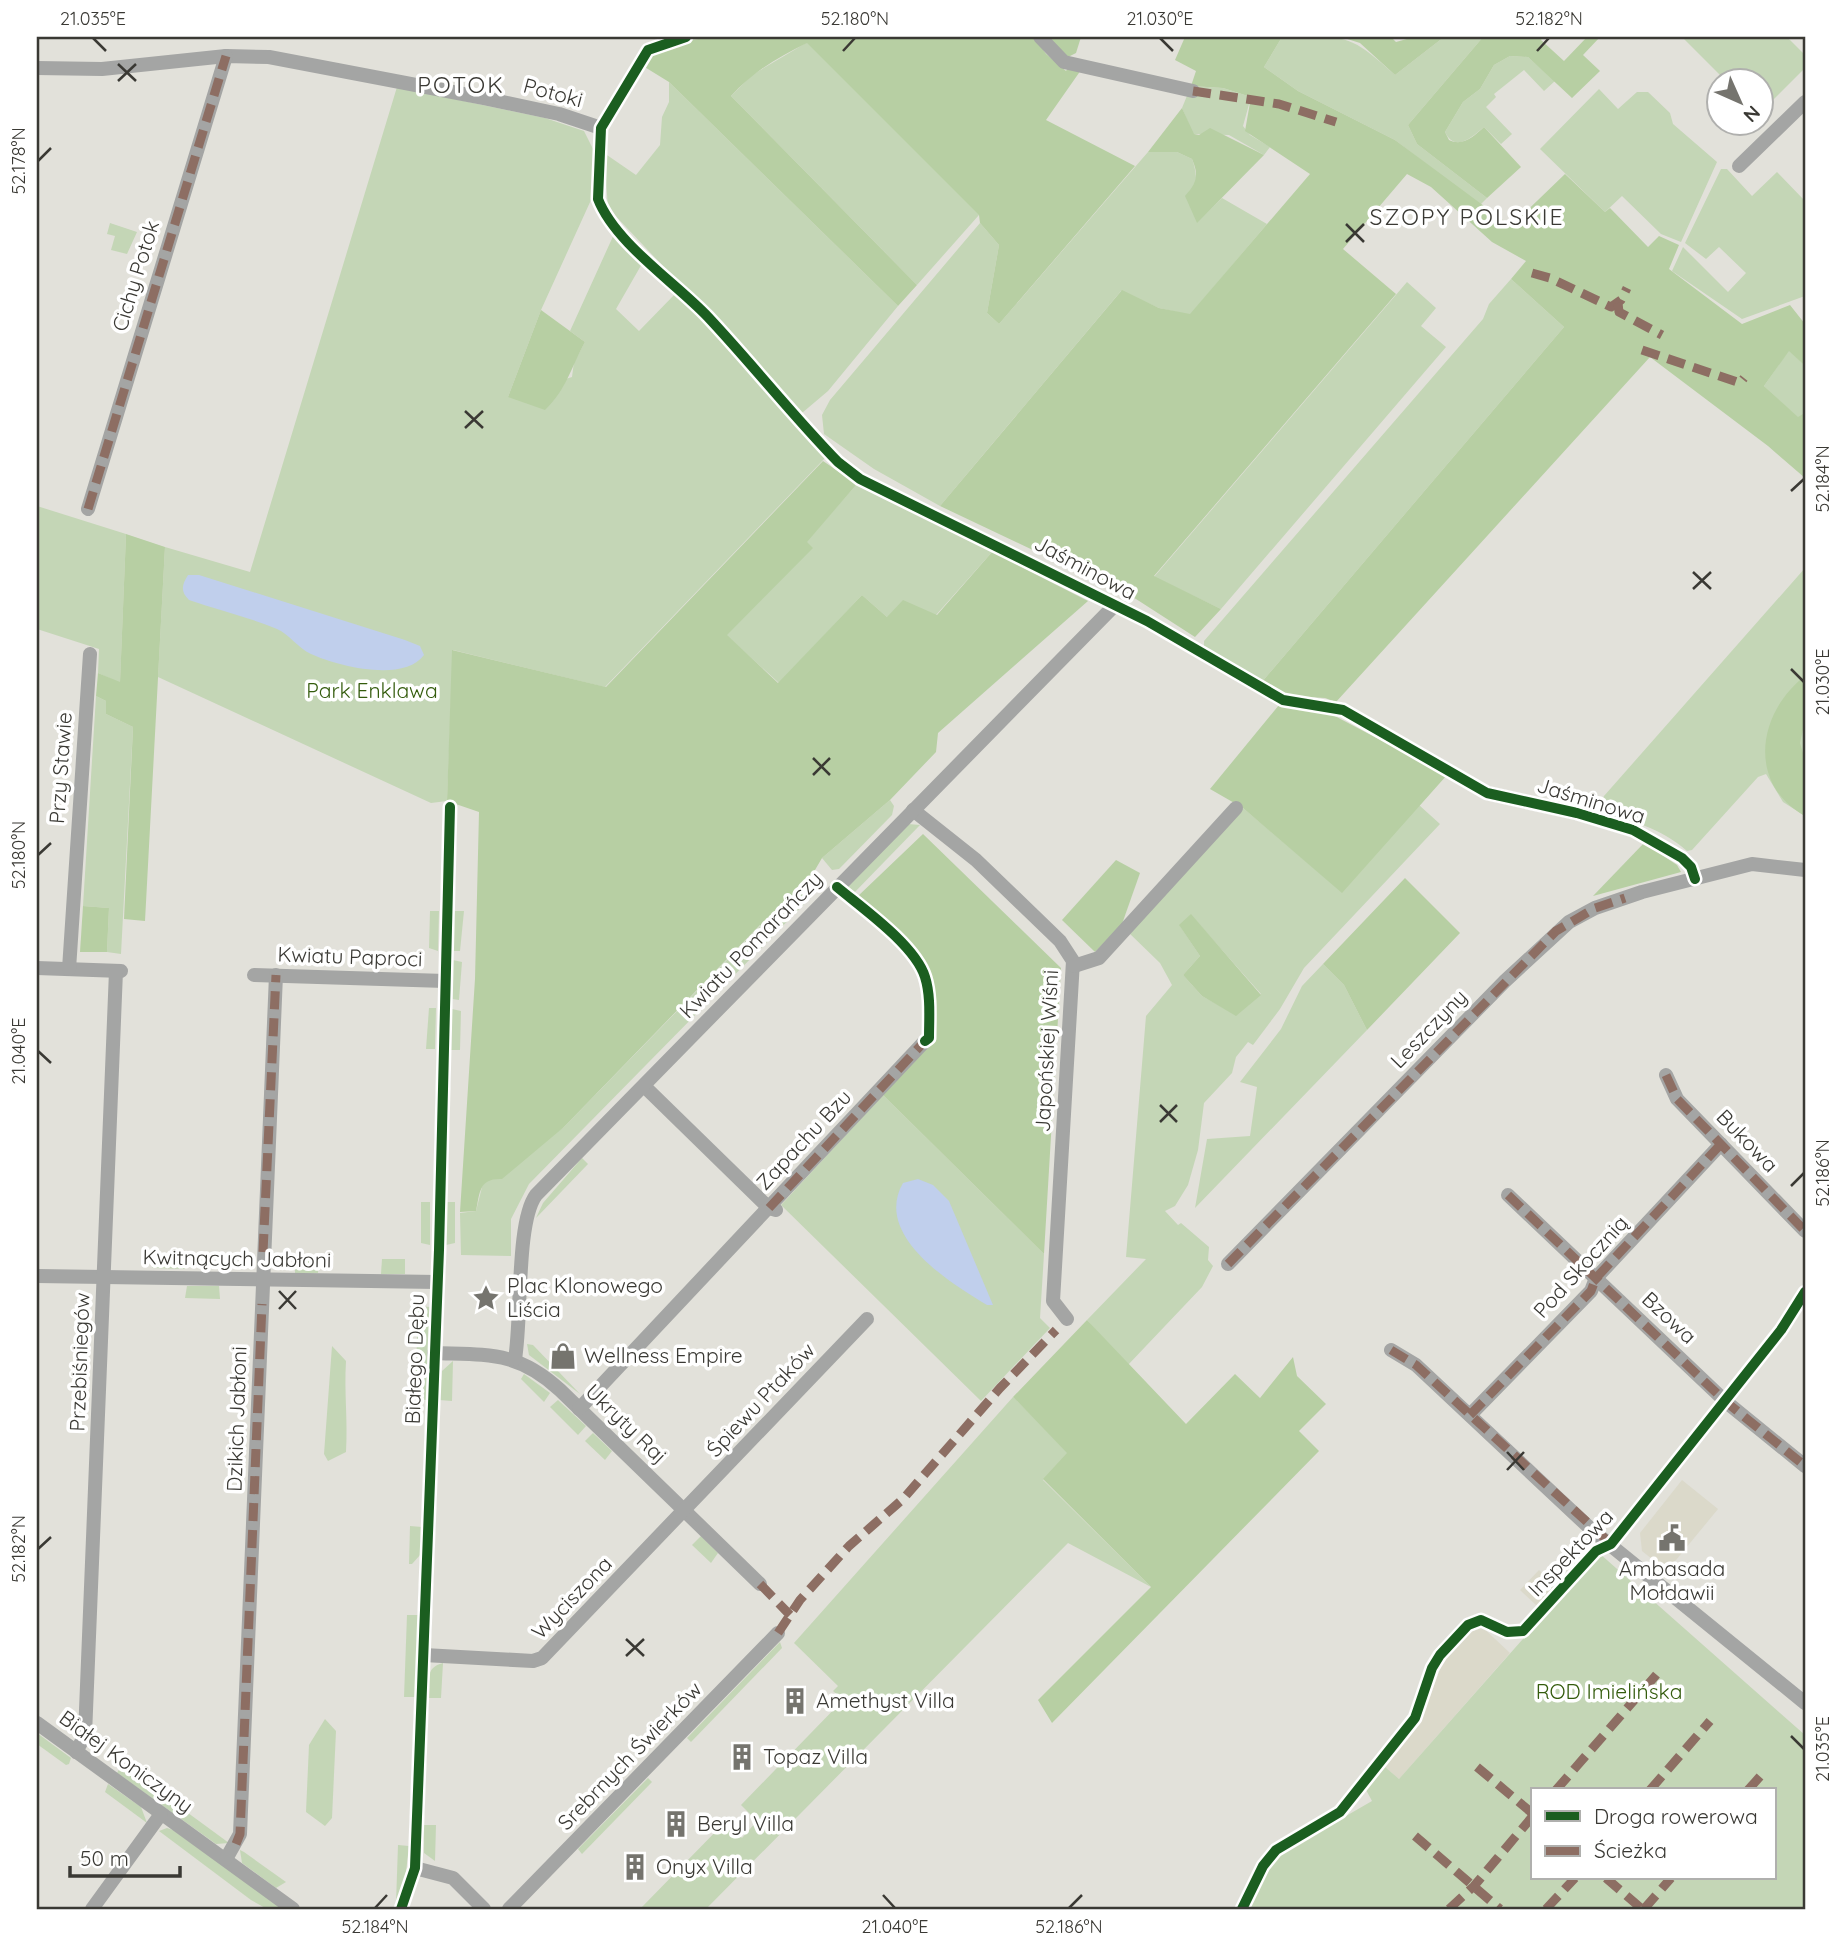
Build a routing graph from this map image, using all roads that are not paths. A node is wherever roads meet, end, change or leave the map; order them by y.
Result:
1 (687, 37) edge
2 (1040, 37) edge
3 (226, 56) junction
4 (37, 68) edge
5 (1193, 92) dead end
6 (1805, 102) edge
7 (601, 128) junction
8 (1739, 166) dead end
9 (88, 509) dead end
10 (1114, 606) junction
11 (90, 654) dead end
12 (450, 807) dead end
13 (1236, 808) dead end
14 (912, 810) junction
15 (1805, 870) edge
16 (1695, 879) junction
17 (1074, 966) junction
18 (37, 968) edge
19 (69, 969) junction
20 (254, 975) dead end
21 (276, 975) junction
22 (445, 981) junction
23 (925, 1041) dead end
24 (1666, 1075) dead end
25 (643, 1086) junction
26 (1721, 1144) junction
27 (1508, 1195) dead end
28 (773, 1209) junction
29 (1805, 1231) edge
30 (1228, 1264) dead end
31 (37, 1276) edge
32 (104, 1278) junction
33 (1596, 1278) junction
34 (262, 1279) junction
35 (437, 1282) junction
36 (1805, 1292) edge
37 (867, 1319) dead end
38 (1067, 1319) dead end
39 (1391, 1350) dead end
40 (435, 1353) junction
41 (515, 1359) junction
42 (1725, 1401) junction
43 (579, 1409) junction
44 (1470, 1415) junction
45 (1805, 1466) edge
46 (685, 1511) junction
47 (1611, 1544) junction
48 (760, 1584) dead end
49 (778, 1633) dead end
50 (424, 1655) junction
51 (1805, 1703) edge
52 (37, 1723) edge
53 (76, 1752) junction
54 (161, 1814) junction
55 (226, 1859) junction
56 (415, 1868) junction
57 (510, 1908) edge
58 (92, 1909) edge
59 (293, 1909) edge
60 (401, 1909) edge
61 (484, 1909) edge
62 (1242, 1909) edge

1 - 7 street
2 - 5 street
3 - 4 street, Potoki
3 - 7 street, Potoki
3 - 9 street, Cichy Potok
6 - 8 street
7 - 10 street, Jaśminowa
10 - 14 street, Kwiatu Pomarańczy
10 - 16 street, Jaśminowa
11 - 19 street, Przy Stawie
12 - 22 street, Białego Dębu
13 - 17 street
14 - 17 street, Japońskiej Wiśni
14 - 25 street, Kwiatu Pomarańczy
15 - 16 street, Leszczyny
16 - 30 street, Leszczyny
17 - 38 street, Japońskiej Wiśni
18 - 19 street
19 - 32 street, Przebiśniegów
20 - 21 street, Kwiatu Paproci
21 - 22 street, Kwiatu Paproci
21 - 34 street, Dzikich Jabłoni
22 - 35 street, Białego Dębu
23 - 28 street, Zapachu Bzu
24 - 26 street, Bukowa
25 - 28 street
25 - 41 street, Kwiatu Pomarańczy
26 - 29 street, Bukowa
26 - 33 street, Pod Skocznią
27 - 33 street, Bzowa
28 - 43 street, Zapachu Bzu
31 - 32 street, Kwitnących Jabłoni
32 - 34 street, Kwitnących Jabłoni
32 - 53 street, Przebiśniegów
33 - 42 street, Bzowa
33 - 44 street, Pod Skocznią
34 - 35 street, Kwitnących Jabłoni
34 - 55 street, Dzikich Jabłoni
35 - 40 street, Białego Dębu
36 - 42 street, Inspektowa
37 - 46 street, Śpiewu Ptaków
39 - 44 street
40 - 41 street, Ukryty Raj
40 - 50 street, Białego Dębu
41 - 43 street, Ukryty Raj
42 - 45 street, Bzowa
42 - 47 street, Inspektowa
43 - 46 street, Ukryty Raj
44 - 47 street
46 - 48 street, Ukryty Raj
46 - 50 street, Wyciszona
47 - 51 street
47 - 62 street, Inspektowa
49 - 57 street, Srebrnych Świerków
50 - 56 street, Białego Dębu
52 - 53 street, Białej Koniczyny
53 - 54 street, Białej Koniczyny
54 - 55 street, Białej Koniczyny
54 - 58 street
55 - 59 street, Białej Koniczyny
56 - 60 street, Białego Dębu
56 - 61 street

